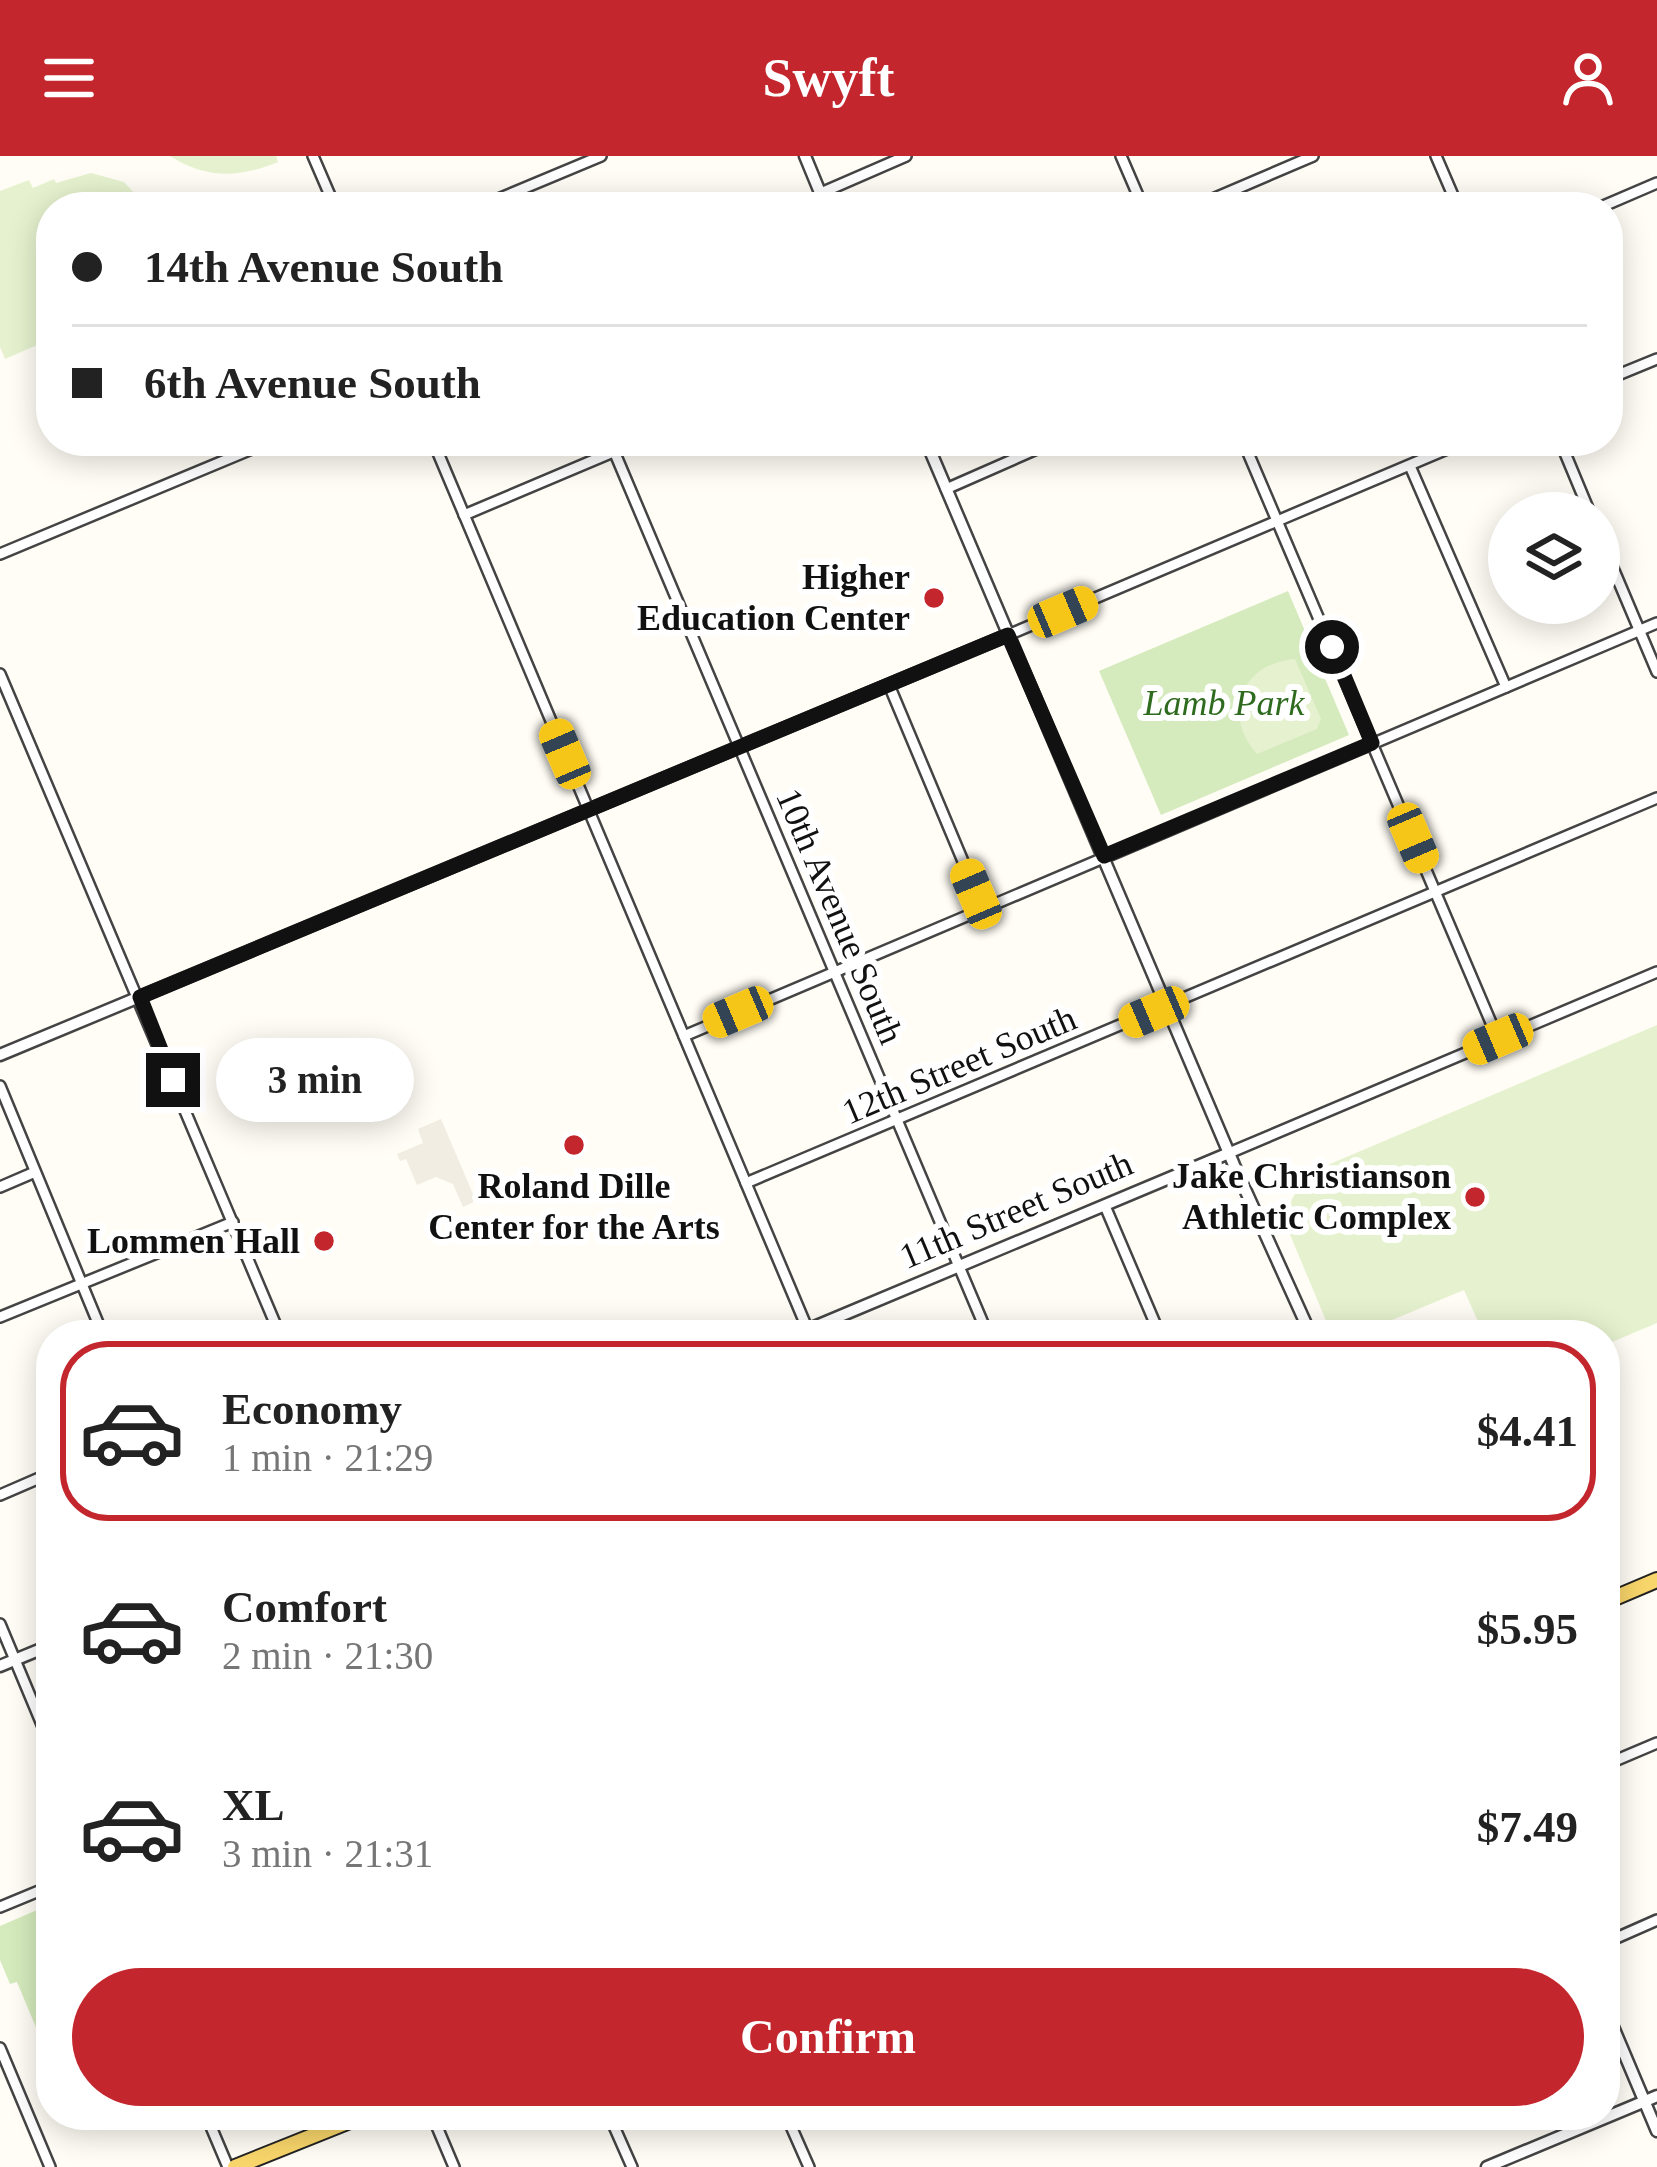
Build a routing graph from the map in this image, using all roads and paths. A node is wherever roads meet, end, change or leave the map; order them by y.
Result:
1 (313, 156) edge
2 (601, 156) edge
3 (805, 156) edge
4 (906, 156) edge
5 (1121, 156) edge
6 (1312, 156) edge
7 (1436, 156) edge
8 (1657, 183) edge
9 (329, 192) edge
10 (515, 192) edge
11 (820, 192) edge
12 (822, 192) edge
13 (1137, 192) edge
14 (1229, 192) edge
15 (1452, 192) edge
16 (1623, 198) edge
17 (1657, 359) edge
18 (1623, 373) edge
19 (236, 456) edge
20 (439, 456) edge
21 (602, 456) edge
22 (616, 456) edge
23 (932, 456) edge
24 (1021, 456) edge
25 (1250, 456) edge
26 (1432, 456) edge
27 (1566, 456) edge
28 (1410, 466) junction
29 (946, 489) junction
30 (1581, 492) edge
31 (464, 515) junction
32 (1278, 520) junction
33 (0, 554) edge
34 (1620, 585) edge
35 (1657, 623) edge
36 (1639, 630) junction
37 (1008, 635) junction
38 (1657, 672) edge
39 (0, 674) edge
40 (889, 685) junction
41 (1506, 687) junction
42 (12, 702) junction
43 (0, 707) edge
44 (1372, 743) junction
45 (740, 748) junction
46 (1657, 798) edge
47 (589, 810) junction
48 (1104, 856) junction
49 (1436, 890) junction
50 (982, 909) junction
51 (835, 971) junction
52 (1657, 972) edge
53 (140, 997) junction
54 (1168, 1005) junction
55 (683, 1036) junction
56 (1498, 1039) junction
57 (0, 1055) edge
58 (0, 1086) edge
59 (898, 1121) junction
60 (1229, 1154) junction
61 (35, 1172) junction
62 (746, 1183) junction
63 (0, 1186) edge
64 (1105, 1207) junction
65 (233, 1222) junction
66 (959, 1267) junction
67 (82, 1284) junction
68 (0, 1318) edge
69 (98, 1320) edge
70 (274, 1320) edge
71 (804, 1320) edge
72 (837, 1320) edge
73 (982, 1320) edge
74 (1154, 1320) edge
75 (1304, 1320) edge
76 (36, 1479) edge
77 (0, 1495) edge
78 (1657, 1580) edge
79 (1620, 1596) edge
80 (0, 1624) edge
81 (36, 1651) edge
82 (15, 1660) junction
83 (0, 1666) edge
84 (36, 1710) edge
85 (1657, 1743) edge
86 (1620, 1759) edge
87 (36, 1892) edge
88 (0, 1907) edge
89 (1657, 1920) edge
90 (1620, 1936) edge
91 (1620, 2037) edge
92 (0, 2048) edge
93 (14, 2081) junction
94 (0, 2087) edge
95 (1651, 2098) edge
96 (1620, 2111) edge
97 (214, 2130) edge
98 (327, 2130) edge
99 (439, 2130) edge
100 (616, 2130) edge
101 (793, 2130) edge
102 (1575, 2130) edge
103 (1657, 2131) edge
104 (50, 2167) edge
105 (232, 2167) edge
106 (454, 2167) edge
107 (632, 2167) edge
108 (809, 2167) edge
109 (1487, 2167) edge

1 - 9 street
2 - 10 street
3 - 11 street
4 - 12 street
5 - 13 street
6 - 14 street
7 - 15 street
8 - 16 street
17 - 18 street
19 - 33 street
20 - 31 street
21 - 31 street
22 - 45 street, 10th Avenue South
23 - 29 street
24 - 29 street
25 - 32 street
26 - 28 street
27 - 30 street
28 - 32 street
28 - 41 street
29 - 37 street
31 - 47 street
32 - 37 street
32 - 44 street
34 - 36 street
35 - 36 street
36 - 38 street
36 - 41 street
37 - 40 street
37 - 48 street
39 - 42 street
40 - 45 street
40 - 50 street
41 - 44 street
42 - 43 street
42 - 53 street
44 - 48 street
44 - 49 street
45 - 47 street
45 - 51 street, 10th Avenue South
46 - 49 street, 12th Street South
47 - 53 street
47 - 55 street
48 - 50 street
48 - 54 street
49 - 54 street, 12th Street South
49 - 56 street
50 - 51 street
51 - 55 street
51 - 59 street, 10th Avenue South
52 - 56 street, 11th Street South
53 - 57 street
53 - 65 street
54 - 59 street, 12th Street South
54 - 60 street
55 - 62 street
56 - 60 street, 11th Street South
58 - 61 street
59 - 62 street, 12th Street South
59 - 66 street, 10th Avenue South
60 - 64 street, 11th Street South
60 - 75 street
61 - 63 street
61 - 67 street
62 - 71 street
64 - 66 street, 11th Street South
64 - 74 street
65 - 67 street
65 - 70 street
66 - 72 street, 11th Street South
66 - 73 street, 10th Avenue South
67 - 68 street
67 - 69 street
76 - 77 street
78 - 79 main road
80 - 82 street
81 - 82 street
82 - 83 street
82 - 84 street
85 - 86 street
87 - 88 street
89 - 90 street
91 - 95 street
92 - 93 street
93 - 94 street
93 - 104 street
95 - 96 street
95 - 103 street
97 - 105 street
98 - 105 main road
99 - 106 street
100 - 107 street
101 - 108 street
102 - 109 street

